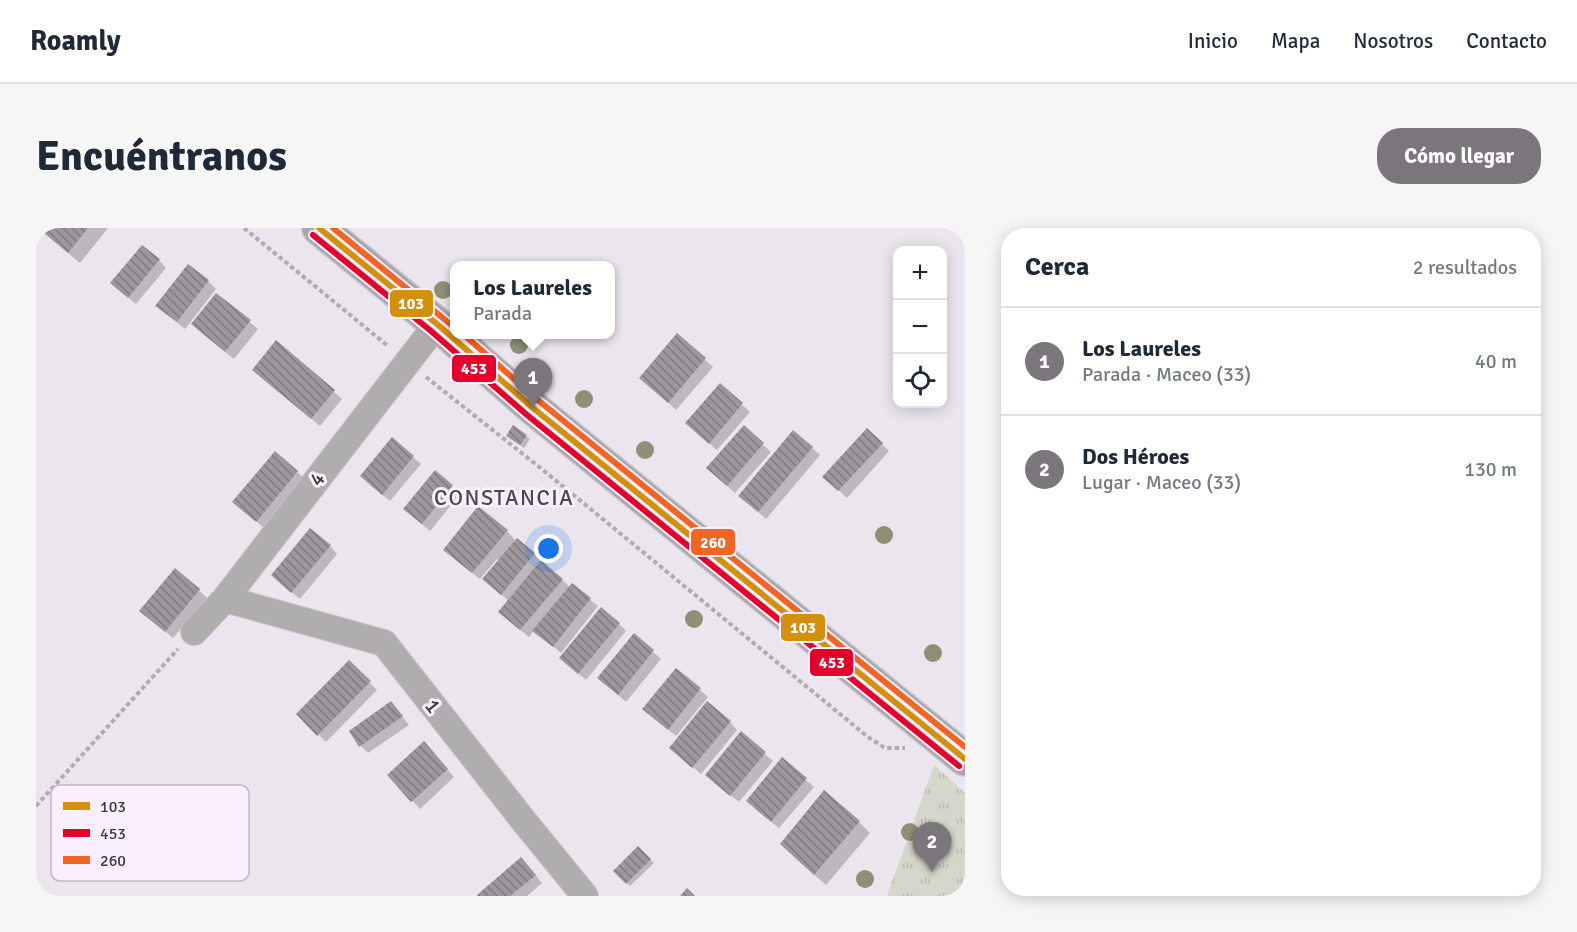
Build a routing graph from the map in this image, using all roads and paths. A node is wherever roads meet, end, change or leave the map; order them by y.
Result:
1 (244, 228) edge
2 (319, 228) edge
3 (437, 324) junction
4 (450, 335) edge
5 (454, 339) edge
6 (408, 362) junction
7 (225, 599) junction
8 (194, 632) joint
9 (953, 749) edge
10 (55, 785) edge
11 (51, 789) edge
12 (36, 806) edge
13 (585, 896) edge

1 - 6 path
2 - 3 main road
3 - 4 main road
3 - 6 street, 4
5 - 9 main road
6 - 7 street, 4
6 - 9 path
7 - 8 street, 4
7 - 13 street, 1
8 - 10 path
11 - 12 path

